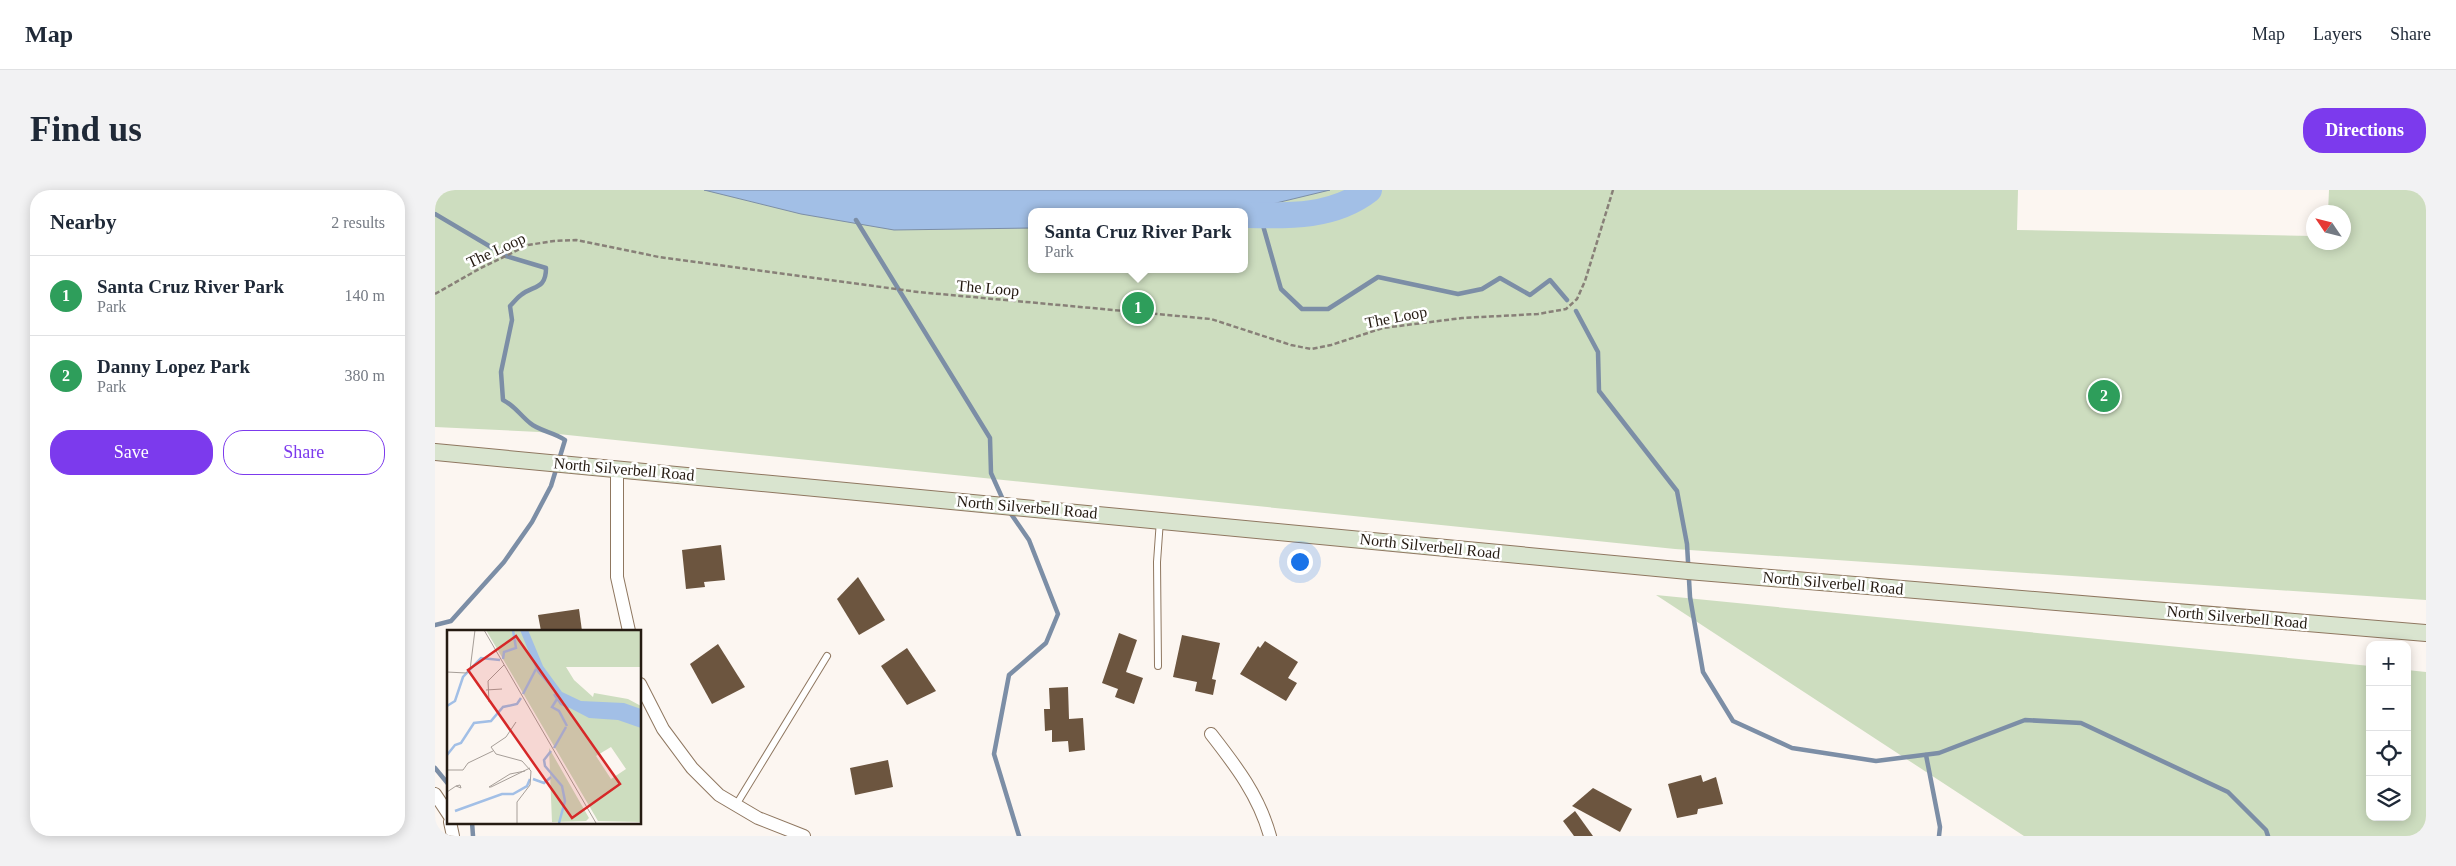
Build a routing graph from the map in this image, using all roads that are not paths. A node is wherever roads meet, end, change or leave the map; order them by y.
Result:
1 (435, 452) edge
2 (617, 468) junction
3 (1160, 520) junction
4 (629, 630) edge
5 (2426, 632) edge
6 (827, 656) dead end
7 (1158, 666) dead end
8 (641, 686) edge
9 (1211, 734) dead end
10 (435, 794) edge
11 (736, 805) junction
12 (447, 812) edge
13 (804, 836) edge
14 (1270, 836) edge

1 - 2 main road, North Silverbell Road
2 - 3 main road, North Silverbell Road
2 - 4 street
3 - 5 main road, North Silverbell Road
3 - 7 lane
6 - 11 lane
8 - 11 street
9 - 14 street
10 - 12 street
11 - 13 street

